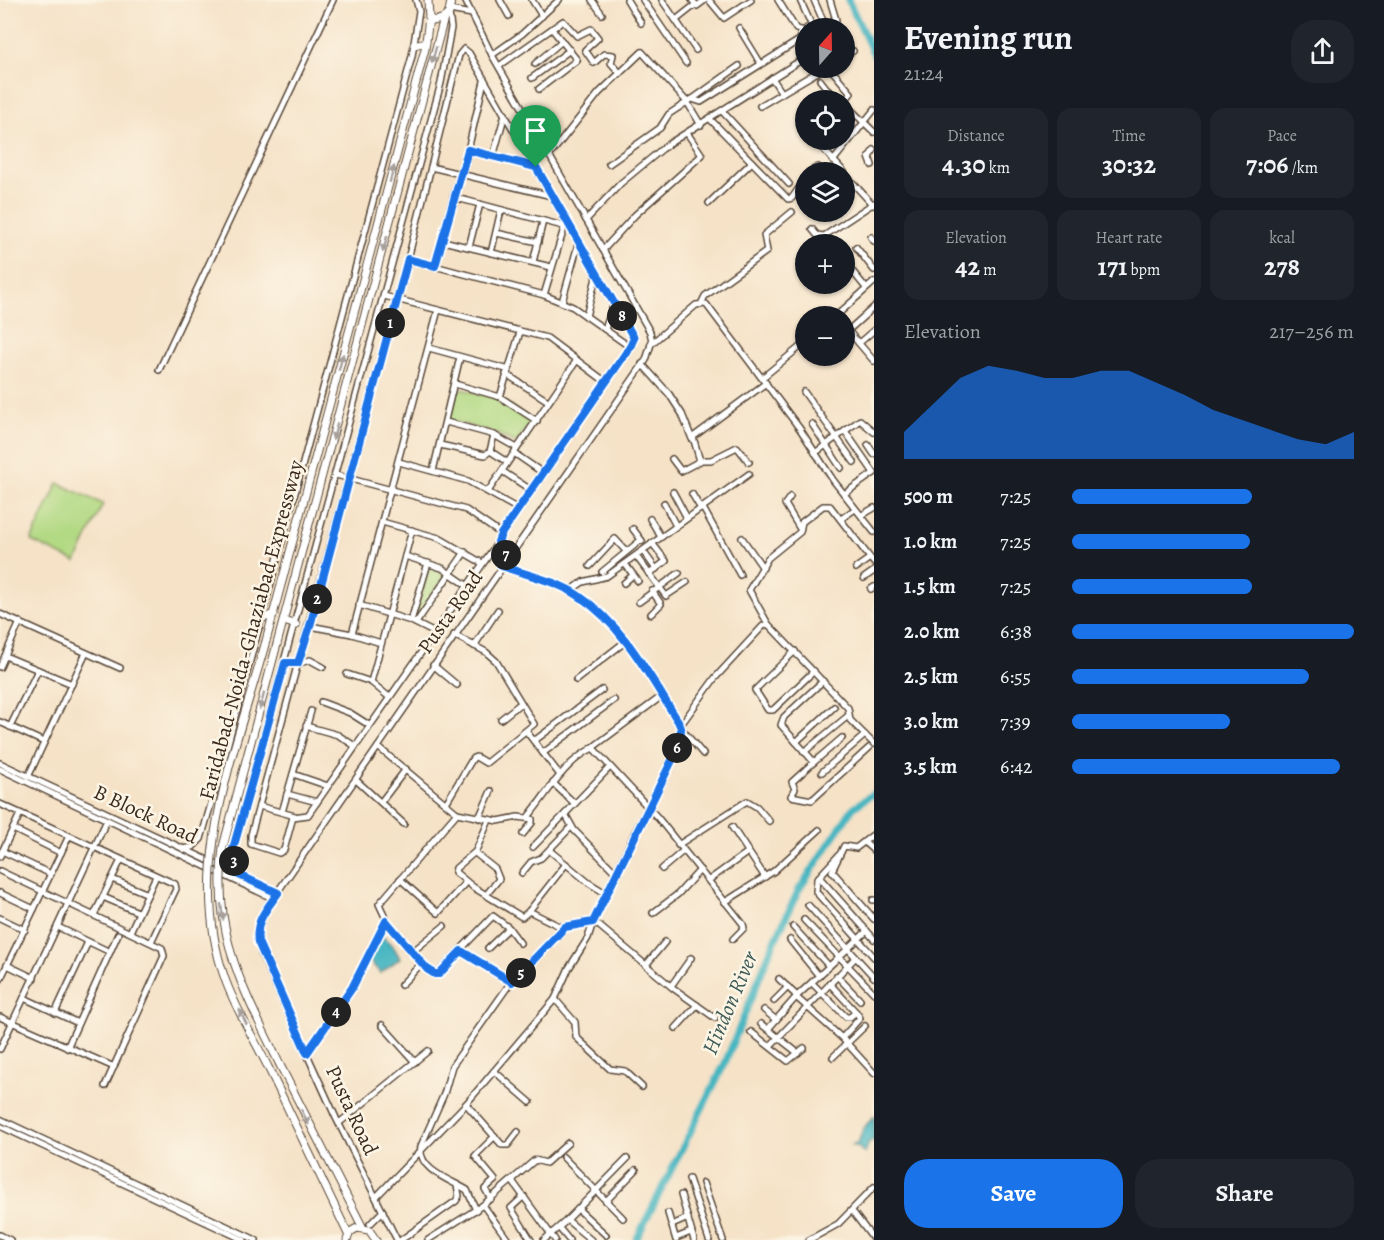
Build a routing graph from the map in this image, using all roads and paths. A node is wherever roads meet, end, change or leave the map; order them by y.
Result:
1 (333, 0) edge
2 (418, 0) edge
3 (451, 0) edge
4 (465, 0) edge
5 (532, 0) edge
6 (559, 0) edge
7 (592, 0) edge
8 (627, 0) edge
9 (643, 0) edge
10 (662, 0) edge
11 (707, 0) edge
12 (751, 0) edge
13 (778, 0) edge
14 (800, 0) edge
15 (814, 0) edge
16 (830, 0) edge
17 (502, 1) edge
18 (693, 2) edge
19 (428, 4) edge
20 (447, 14) junction
21 (472, 14) junction
22 (602, 14) dead end
23 (509, 16) dead end
24 (542, 16) junction
25 (429, 18) junction
26 (804, 18) edge
27 (822, 18) edge
28 (837, 18) edge
29 (676, 20) junction
30 (641, 23) dead end
31 (739, 28) dead end
32 (552, 29) junction
33 (795, 29) edge
34 (562, 41) junction
35 (426, 42) junction
36 (795, 43) edge
37 (414, 45) junction
38 (570, 50) junction
39 (696, 50) dead end
40 (492, 55) junction
41 (686, 63) dead end
42 (535, 64) dead end
43 (761, 64) junction
44 (795, 64) edge
45 (499, 66) junction
46 (739, 66) dead end
47 (620, 73) junction
48 (532, 78) dead end
49 (772, 78) junction
50 (807, 78) edge
51 (838, 78) edge
52 (820, 80) dead end
53 (484, 81) junction
54 (539, 89) dead end
55 (828, 90) edge
56 (848, 90) edge
57 (782, 93) junction
58 (694, 98) junction
59 (687, 102) junction
60 (760, 106) dead end
61 (874, 110) edge
62 (722, 111) junction
63 (855, 113) edge
64 (505, 114) junction
65 (710, 119) junction
66 (864, 122) junction
67 (700, 125) junction
68 (874, 131) edge
69 (687, 133) junction
70 (468, 150) junction
71 (824, 150) edge
72 (874, 150) edge
73 (550, 155) junction
74 (493, 157) junction
75 (833, 161) joint
76 (752, 162) junction
77 (609, 164) dead end
78 (872, 165) dead end
79 (431, 167) junction
80 (536, 167) junction
81 (459, 175) junction
82 (789, 184) dead end
83 (855, 185) edge
84 (795, 192) edge
85 (552, 196) junction
86 (453, 197) junction
87 (709, 203) dead end
88 (480, 204) junction
89 (874, 205) edge
90 (501, 210) junction
91 (792, 212) dead end
92 (586, 220) junction
93 (543, 221) junction
94 (566, 224) junction
95 (812, 229) dead end
96 (496, 233) junction
97 (443, 241) junction
98 (579, 241) junction
99 (538, 242) junction
100 (469, 247) junction
101 (856, 247) dead end
102 (603, 250) junction
103 (491, 253) junction
104 (408, 259) junction
105 (533, 262) junction
106 (435, 266) junction
107 (551, 267) junction
108 (874, 270) edge
109 (597, 274) junction
110 (855, 274) edge
111 (874, 282) edge
112 (866, 288) junction
113 (544, 295) junction
114 (384, 296) junction
115 (397, 300) junction
116 (562, 302) junction
117 (702, 302) junction
118 (614, 303) junction
119 (847, 306) edge
120 (874, 307) edge
121 (438, 310) junction
122 (586, 316) junction
123 (855, 324) edge
124 (605, 329) junction
125 (874, 330) edge
126 (520, 332) junction
127 (855, 338) edge
128 (859, 343) junction
129 (651, 344) junction
130 (630, 347) junction
131 (429, 348) junction
132 (795, 352) edge
133 (460, 357) junction
134 (577, 360) junction
135 (874, 361) edge
136 (642, 364) junction
137 (159, 370) dead end
138 (506, 371) junction
139 (764, 380) junction
140 (606, 382) junction
141 (455, 384) junction
142 (804, 392) dead end
143 (500, 396) junction
144 (548, 401) junction
145 (537, 421) junction
146 (446, 422) junction
147 (812, 424) dead end
148 (846, 431) junction
149 (874, 432) edge
150 (494, 435) junction
151 (837, 437) junction
152 (692, 439) junction
153 (826, 445) junction
154 (868, 445) dead end
155 (440, 446) junction
156 (516, 451) junction
157 (490, 452) junction
158 (815, 453) junction
159 (874, 454) edge
160 (672, 459) dead end
161 (700, 460) junction
162 (399, 462) junction
163 (507, 462) junction
164 (749, 462) dead end
165 (854, 462) dead end
166 (841, 468) dead end
167 (433, 471) junction
168 (502, 471) junction
169 (543, 473) junction
170 (874, 473) edge
171 (749, 474) dead end
172 (336, 475) junction
173 (349, 478) junction
174 (391, 489) junction
175 (489, 490) junction
176 (531, 490) junction
177 (673, 492) dead end
178 (692, 494) dead end
179 (844, 494) junction
180 (789, 497) dead end
181 (664, 503) dead end
182 (874, 508) edge
183 (518, 509) junction
184 (702, 509) junction
185 (855, 509) junction
186 (862, 515) junction
187 (687, 518) junction
188 (650, 519) dead end
189 (841, 519) junction
190 (382, 522) junction
191 (676, 526) junction
192 (633, 529) dead end
193 (412, 530) junction
194 (801, 530) junction
195 (874, 532) edge
196 (501, 534) junction
197 (661, 537) junction
198 (742, 538) dead end
199 (641, 540) junction
200 (498, 542) junction
201 (647, 547) junction
202 (626, 551) junction
203 (465, 552) junction
204 (405, 556) junction
205 (636, 556) junction
206 (508, 557) junction
207 (872, 561) edge
208 (428, 563) junction
209 (482, 563) junction
210 (625, 564) junction
211 (502, 566) junction
212 (590, 566) dead end
213 (763, 568) junction
214 (856, 568) dead end
215 (656, 569) junction
216 (874, 571) edge
217 (450, 572) junction
218 (602, 572) dead end
219 (679, 573) dead end
220 (649, 574) junction
221 (633, 575) junction
222 (740, 575) dead end
223 (864, 578) dead end
224 (638, 581) dead end
225 (687, 582) dead end
226 (624, 583) dead end
227 (468, 586) junction
228 (658, 586) junction
229 (570, 591) junction
230 (652, 591) junction
231 (639, 602) dead end
232 (359, 605) junction
233 (498, 610) dead end
234 (0, 614) edge
235 (274, 614) junction
236 (651, 614) dead end
237 (390, 615) junction
238 (261, 619) junction
239 (284, 621) junction
240 (20, 622) junction
241 (414, 622) junction
242 (768, 624) junction
243 (296, 625) junction
244 (310, 626) junction
245 (435, 633) junction
246 (352, 634) junction
247 (454, 635) junction
248 (626, 641) junction
249 (381, 644) junction
250 (474, 646) junction
251 (795, 651) junction
252 (86, 653) junction
253 (5, 657) junction
254 (285, 663) junction
255 (298, 663) junction
256 (433, 665) junction
257 (0, 667) edge
258 (323, 667) dead end
259 (120, 668) dead end
260 (38, 670) junction
261 (813, 671) junction
262 (347, 674) dead end
263 (576, 680) dead end
264 (823, 681) junction
265 (371, 682) junction
266 (72, 684) junction
267 (457, 685) dead end
268 (602, 690) dead end
269 (662, 696) junction
270 (389, 697) junction
271 (614, 700) dead end
272 (321, 702) dead end
273 (521, 703) junction
274 (834, 707) dead end
275 (311, 711) dead end
276 (848, 716) junction
277 (501, 719) dead end
278 (0, 722) edge
279 (369, 725) junction
280 (10, 726) junction
281 (306, 726) junction
282 (681, 727) junction
283 (526, 731) junction
284 (865, 735) junction
285 (842, 738) dead end
286 (534, 741) junction
287 (44, 742) junction
288 (796, 742) junction
289 (355, 746) junction
290 (872, 746) edge
291 (378, 747) junction
292 (592, 748) junction
293 (804, 752) junction
294 (543, 753) junction
295 (704, 754) dead end
296 (814, 762) junction
297 (0, 763) edge
298 (610, 767) junction
299 (0, 769) edge
300 (406, 769) junction
301 (822, 772) dead end
302 (293, 774) junction
303 (560, 775) junction
304 (28, 777) junction
305 (356, 780) junction
306 (553, 783) junction
307 (328, 786) junction
308 (491, 791) dead end
309 (287, 794) junction
310 (381, 801) junction
311 (317, 802) junction
312 (446, 803) junction
313 (574, 803) junction
314 (0, 804) edge
315 (259, 806) junction
316 (648, 807) junction
317 (282, 812) junction
318 (20, 813) junction
319 (458, 813) junction
320 (565, 814) junction
321 (295, 816) junction
322 (479, 818) junction
323 (528, 818) junction
324 (107, 820) junction
325 (489, 820) junction
326 (769, 821) dead end
327 (404, 824) dead end
328 (571, 827) junction
329 (732, 827) dead end
330 (13, 829) junction
331 (819, 830) dead end
332 (523, 834) dead end
333 (874, 834) edge
334 (69, 836) junction
335 (864, 842) junction
336 (678, 845) junction
337 (94, 847) junction
338 (532, 847) dead end
339 (183, 849) junction
340 (549, 850) junction
341 (683, 851) junction
342 (475, 852) junction
343 (748, 852) junction
344 (874, 852) edge
345 (1, 853) edge
346 (61, 853) junction
347 (839, 855) junction
348 (121, 860) junction
349 (566, 864) junction
350 (662, 869) dead end
351 (700, 870) junction
352 (0, 871) edge
353 (522, 873) dead end
354 (51, 874) junction
355 (237, 874) junction
356 (617, 874) junction
357 (156, 876) junction
358 (765, 877) junction
359 (819, 877) junction
360 (112, 879) junction
361 (400, 879) junction
362 (709, 880) junction
363 (466, 882) junction
364 (43, 891) junction
365 (0, 893) edge
366 (148, 894) junction
367 (607, 894) junction
368 (276, 896) junction
369 (486, 896) junction
370 (103, 897) junction
371 (725, 902) junction
372 (69, 903) junction
373 (808, 905) dead end
374 (34, 909) junction
375 (529, 911) junction
376 (138, 912) junction
377 (653, 913) dead end
378 (94, 915) junction
379 (0, 918) edge
380 (874, 919) edge
381 (804, 920) dead end
382 (387, 921) junction
383 (593, 922) junction
384 (444, 926) dead end
385 (58, 927) junction
386 (565, 927) junction
387 (793, 927) dead end
388 (509, 928) junction
389 (25, 930) junction
390 (867, 931) junction
391 (130, 932) junction
392 (118, 934) dead end
393 (732, 939) dead end
394 (874, 939) edge
395 (790, 940) dead end
396 (856, 940) junction
397 (88, 942) junction
398 (151, 942) junction
399 (520, 942) dead end
400 (665, 942) dead end
401 (488, 948) dead end
402 (847, 949) junction
403 (461, 951) junction
404 (110, 952) junction
405 (412, 952) junction
406 (838, 957) junction
407 (874, 957) edge
408 (691, 958) dead end
409 (855, 958) junction
410 (422, 963) junction
411 (646, 965) junction
412 (829, 966) junction
413 (4, 967) edge
414 (846, 967) junction
415 (819, 976) junction
416 (837, 976) junction
417 (874, 977) edge
418 (34, 978) junction
419 (779, 979) dead end
420 (0, 980) edge
421 (512, 982) junction
422 (812, 983) junction
423 (829, 983) junction
424 (401, 985) dead end
425 (670, 986) junction
426 (788, 987) junction
427 (821, 992) junction
428 (874, 993) edge
429 (796, 996) junction
430 (24, 998) junction
431 (555, 999) junction
432 (860, 1000) dead end
433 (774, 1001) dead end
434 (697, 1005) junction
435 (806, 1006) junction
436 (764, 1010) dead end
437 (856, 1012) junction
438 (55, 1013) junction
439 (0, 1017) edge
440 (715, 1018) dead end
441 (775, 1019) junction
442 (78, 1023) junction
443 (12, 1024) junction
444 (760, 1024) dead end
445 (382, 1025) dead end
446 (865, 1026) dead end
447 (676, 1028) dead end
448 (768, 1029) junction
449 (752, 1032) dead end
450 (778, 1036) junction
451 (842, 1038) junction
452 (848, 1045) junction
453 (770, 1046) junction
454 (67, 1048) junction
455 (804, 1048) dead end
456 (0, 1049) edge
457 (428, 1051) dead end
458 (307, 1053) junction
459 (798, 1053) junction
460 (833, 1057) dead end
461 (415, 1062) junction
462 (114, 1067) junction
463 (494, 1071) junction
464 (874, 1073) edge
465 (105, 1086) dead end
466 (642, 1087) dead end
467 (530, 1102) dead end
468 (466, 1104) junction
469 (0, 1119) edge
470 (339, 1123) junction
471 (0, 1126) edge
472 (518, 1132) dead end
473 (495, 1136) junction
474 (568, 1143) dead end
475 (420, 1152) junction
476 (563, 1157) dead end
477 (627, 1159) dead end
478 (491, 1161) dead end
479 (483, 1166) junction
480 (636, 1170) dead end
481 (501, 1172) dead end
482 (494, 1178) junction
483 (689, 1179) dead end
484 (513, 1182) junction
485 (704, 1183) dead end
486 (457, 1185) junction
487 (874, 1187) edge
488 (596, 1191) junction
489 (681, 1195) dead end
490 (524, 1196) junction
491 (376, 1197) junction
492 (491, 1199) junction
493 (606, 1201) junction
494 (483, 1205) junction
495 (578, 1209) junction
496 (476, 1210) junction
497 (383, 1211) junction
498 (852, 1211) junction
499 (668, 1213) dead end
500 (624, 1218) dead end
501 (688, 1218) junction
502 (567, 1221) junction
503 (672, 1225) junction
504 (367, 1226) junction
505 (559, 1228) junction
506 (691, 1232) junction
507 (0, 1235) edge
508 (606, 1236) dead end
509 (229, 1237) edge
510 (347, 1237) edge
511 (553, 1237) edge
512 (873, 1238) edge
513 (676, 1239) edge
514 (816, 1239) edge
515 (10, 1240) edge
516 (244, 1240) edge
517 (256, 1240) edge
518 (376, 1240) edge
519 (396, 1240) edge
520 (401, 1240) edge
521 (428, 1240) edge
522 (508, 1240) edge
523 (531, 1240) edge
524 (544, 1240) edge
525 (569, 1240) edge
526 (591, 1240) edge
527 (694, 1240) edge
528 (709, 1240) edge
529 (723, 1240) edge
530 (809, 1240) edge
531 (865, 1240) edge

1 - 137 street
2 - 19 street
2 - 37 street
3 - 20 main road, Faridabad-Noida-Ghaziabad Expressway
4 - 21 street
5 - 24 street
6 - 24 street
7 - 22 street
8 - 30 street
9 - 41 street
10 - 29 street
11 - 12 street
11 - 18 street
13 - 33 street
14 - 26 street
15 - 27 street
16 - 28 street
17 - 23 street
18 - 29 street
19 - 25 main road, Faridabad-Noida-Ghaziabad Expressway
20 - 21 street
20 - 25 main road
20 - 114 street
20 -> 239 main road, Faridabad-Noida-Ghaziabad Expressway
21 - 40 street
24 - 40 street
25 - 35 main road, Faridabad-Noida-Ghaziabad Expressway
29 - 39 street
31 - 43 street
32 - 34 street
32 - 45 street
32 - 47 street
34 - 38 street
34 - 42 street
35 - 37 main road
235 -> 35 main road, Faridabad-Noida-Ghaziabad Expressway
36 - 43 street
37 - 238 street
38 - 48 street
38 - 54 street
40 - 45 street
43 - 58 street
44 - 49 street
45 - 73 street
46 - 58 street
47 - 59 street
47 - 73 street
49 - 57 street
49 - 62 street
50 - 57 street
51 - 56 street
52 - 55 street
53 - 64 street
53 - 70 street
53 - 79 street
57 - 60 street
58 - 59 street
59 - 67 street
59 - 77 street
61 - 66 street
62 - 65 street
62 - 82 street
63 - 66 street
64 - 74 street
64 - 80 street
65 - 67 street
65 - 76 street
66 - 68 street
66 - 75 street
67 - 69 street
69 - 92 street
69 - 102 street
70 - 74 street
70 - 81 street
71 - 75 street
72 - 78 street
73 - 92 street
74 - 80 street
76 - 84 street
76 - 87 street
79 - 81 street
79 - 104 street
80 - 85 street
81 - 85 street
81 - 86 street
83 - 89 street
85 - 94 street
86 - 88 street
86 - 97 street
88 - 90 street
88 - 100 street
89 - 95 street
90 - 93 street
90 - 96 street
91 - 117 street
92 - 102 street
93 - 94 street
93 - 99 street
94 - 98 street
94 - 107 street
96 - 99 street
96 - 103 street
97 - 100 street
97 - 106 street
98 - 109 street
98 - 116 street
99 - 105 street
100 - 103 street
101 - 108 street
102 - 129 street
103 - 105 street
104 - 106 street
104 - 115 street
105 - 107 street
106 - 113 street
107 - 113 street
109 - 118 street
109 - 122 street
110 - 112 street
111 - 112 street
112 - 119 street
113 - 116 street
114 - 115 street
114 - 172 street
115 - 121 street
115 - 173 street
116 - 122 street
117 - 129 street
117 - 139 street
118 - 124 street
118 - 130 street
120 - 123 street
121 - 126 street
121 - 131 street
122 - 124 street
124 - 130 street
125 - 128 street
126 - 134 street
126 - 138 street
127 - 128 street
128 - 135 street
129 - 136 street, Pusta Road
130 - 140 street
131 - 133 street
131 - 162 street
132 - 139 street
133 - 138 street
133 - 141 street
134 - 140 street
134 - 144 street
136 - 152 street
136 - 206 street, Pusta Road
138 - 143 street
138 - 144 street
139 - 152 street
139 - 158 street
140 - 169 street
141 - 143 street
141 - 146 street
142 - 151 street
143 - 145 street
144 - 145 street
145 - 156 street
146 - 150 street
146 - 155 street
147 - 153 street
148 - 149 street
148 - 151 street
148 - 170 street
150 - 156 street
150 - 157 street
151 - 153 street
151 - 165 street
152 - 161 street
153 - 158 street
153 - 166 street
154 - 159 street
155 - 157 street
155 - 167 street
156 - 163 street
156 - 169 street
157 - 163 street
158 - 179 street
160 - 161 street
161 - 164 street
162 - 167 street
162 - 174 street
163 - 168 street
167 - 175 street
168 - 175 street
168 - 176 street
169 - 176 street
170 - 179 street
171 - 184 street
172 - 173 street
172 - 243 street
173 - 174 street
173 - 244 street
174 - 190 street
174 - 196 street
175 - 183 street
176 - 183 street
177 - 187 street
178 - 184 street
179 - 185 street
180 - 194 street
181 - 191 street
182 - 186 street
183 - 196 street
184 - 187 street
184 - 222 street
185 - 186 street
185 - 189 street
186 - 195 street
187 - 191 street
188 - 197 street
189 - 194 street
189 - 207 street
190 - 193 street
190 - 232 street
191 - 197 street
192 - 199 street
193 - 203 street
193 - 204 street
194 - 213 street
196 - 200 street
197 - 201 street
198 - 213 street
199 - 201 street
199 - 202 street
200 - 206 street
200 - 209 street
201 - 205 street
201 - 215 street
201 - 215 street
202 - 212 street
202 - 218 street
203 - 209 street
203 - 217 street
204 - 208 street
204 - 237 street
205 - 210 street
205 - 220 street
206 - 211 street, Pusta Road
207 - 214 street
208 - 217 street
208 - 241 street
209 - 227 street
210 - 221 street
210 - 229 street
211 - 229 street
211 - 247 street, Pusta Road
213 - 242 street
215 - 220 street
216 - 223 street
217 - 227 street
217 - 241 street
219 - 228 street
220 - 228 street
221 - 224 street
221 - 226 street
225 - 228 street
227 - 245 street
228 - 230 street
229 - 248 street
230 - 231 street
230 - 236 street
232 - 237 street
232 - 246 street
233 - 250 street
234 - 240 street
235 - 238 main road
510 -> 235 main road, Faridabad-Noida-Ghaziabad Expressway, bridge
237 - 241 street
237 - 249 street
238 - 339 street
239 - 243 main road
239 -> 504 main road, Faridabad-Noida-Ghaziabad Expressway, bridge
240 - 252 street
240 - 253 street
241 - 245 street
242 - 251 street
242 - 282 street
243 - 254 street
244 - 246 street
244 - 255 street
245 - 270 street
246 - 249 street
247 - 250 street
247 - 256 street, Pusta Road
248 - 263 street
248 - 269 street
249 - 265 street
250 - 273 street
251 - 261 street
251 - 261 street
252 - 259 street
252 - 266 street
253 - 257 street
253 - 260 street
254 - 255 street
254 - 355 street
255 - 258 street
255 - 315 street
256 - 267 street
256 - 291 street, Pusta Road
260 - 266 street
260 - 280 street
261 - 264 street
262 - 265 street
264 - 276 street
264 - 288 street
265 - 270 street
266 - 287 street
268 - 286 street
269 - 282 street
269 - 292 street
270 - 279 street
271 - 294 street
272 - 279 street
273 - 277 street
273 - 283 street
274 - 288 street
275 - 281 street
276 - 284 street
276 - 293 street
278 - 280 street
279 - 289 street
280 - 287 street
281 - 289 street
281 - 302 street
282 - 295 street
282 - 316 street
283 - 286 street
283 - 312 street
284 - 290 street
284 - 301 street
285 - 296 street
286 - 294 street
287 - 304 street
288 - 293 street
289 - 307 street
290 - 296 street
291 - 300 street
291 - 305 street, Pusta Road
292 - 298 street
292 - 303 street
293 - 296 street
294 - 303 street
297 - 304 street, B Block Road
298 - 313 street
298 - 316 street
299 - 324 street, B Block Road
300 - 310 street
300 - 312 street
302 - 307 street
302 - 309 street
303 - 306 street
304 - 339 street, B Block Road
305 - 310 street
305 - 368 street, Pusta Road
306 - 313 street
306 - 323 street
307 - 311 street
308 - 322 street
309 - 311 street
309 - 317 street
310 - 327 street
311 - 321 street
312 - 319 street
313 - 320 street
314 - 318 street
315 - 317 street
315 - 321 street
316 - 336 street
316 - 356 street
317 - 321 street
318 - 330 street
318 - 334 street
319 - 322 street
319 - 361 street
320 - 328 street
320 - 338 street
322 - 325 street
323 - 325 street
323 - 332 street
324 - 337 street
324 - 368 street, B Block Road
325 - 342 street
326 - 336 street
328 - 340 street
328 - 356 street
329 - 343 street
330 - 345 street
330 - 346 street
331 - 358 street
333 - 335 street
334 - 337 street
334 - 346 street
335 - 344 street
335 - 347 street
336 - 341 street
337 - 348 street
337 - 372 street
339 - 355 street, B Block Road
340 - 349 street
340 - 353 street
341 - 350 street
341 - 351 street
342 - 363 street
342 - 369 street
343 - 358 street
343 - 362 street
345 - 354 street
346 - 354 street
347 - 359 street
347 - 380 street
348 - 357 street
348 - 360 street
349 - 367 street
349 - 375 street
351 - 362 street
351 - 377 street
352 - 364 street
354 - 364 street
355 - 368 street, B Block Road
356 - 367 street
357 - 366 street
357 - 398 street
358 - 371 street
359 - 390 street
359 - 396 street
360 - 366 street
360 - 370 street
361 - 363 street
361 - 382 street
362 - 371 street
363 - 369 street
364 - 372 street
364 - 374 street
365 - 374 street
366 - 376 street
367 - 383 street
368 - 458 street, Pusta Road
369 - 375 street
370 - 376 street
370 - 378 street
371 - 393 street
372 - 378 street
372 - 385 street
373 - 402 street
374 - 389 street
375 - 386 street
376 - 391 street
378 - 391 street
379 - 389 street
381 - 406 street
382 - 405 street
382 - 458 street
383 - 386 street
383 - 411 street
383 - 431 street
384 - 405 street
385 - 397 street
385 - 418 street
386 - 421 street
387 - 412 street
388 - 399 street
388 - 401 street
388 - 403 street
389 - 413 street
390 - 394 street
390 - 396 street
391 - 398 street
392 - 404 street
395 - 415 street
396 - 402 street
396 - 407 street
397 - 404 street
397 - 438 street
398 - 462 street
400 - 411 street
402 - 406 street
402 - 409 street
403 - 410 street
403 - 421 street
404 - 442 street
405 - 410 street
406 - 412 street
406 - 414 street
408 - 425 street
409 - 414 street
409 - 417 street
410 - 424 street
411 - 425 street
412 - 415 street
413 - 418 street
413 - 420 street
414 - 416 street
414 - 428 street
415 - 422 street
416 - 423 street
416 - 432 street
418 - 430 street
419 - 426 street
421 - 475 street
422 - 427 street
422 - 429 street
423 - 427 street
423 - 437 street
425 - 434 street
426 - 429 street
426 - 433 street
427 - 435 street
427 - 437 street
429 - 435 street
429 - 441 street
430 - 438 street
430 - 443 street
431 - 463 street
431 - 466 street
434 - 440 street
434 - 447 street
435 - 450 street
435 - 451 street
436 - 441 street
437 - 451 street
438 - 442 street
439 - 443 street
441 - 448 street
442 - 454 street
443 - 454 street
443 - 456 street
444 - 448 street
445 - 461 street
446 - 452 street
448 - 450 street
449 - 453 street
450 - 453 street
450 - 459 street
451 - 452 street
452 - 460 street
452 - 464 street
453 - 459 street
454 - 462 street
455 - 459 street
457 - 461 street
458 - 470 street, Pusta Road
461 - 470 street
462 - 465 street
463 - 467 street
463 - 468 street
468 - 473 street
468 - 475 street
469 - 517 street
470 - 491 street, Pusta Road
471 - 509 street
472 - 473 street
473 - 479 street
474 - 484 street
475 - 486 street
475 - 491 street
476 - 488 street
477 - 488 street
478 - 479 street
479 - 482 street
480 - 493 street
481 - 482 street
482 - 492 street
483 - 528 street
484 - 490 street
484 - 492 street
485 - 529 street
486 - 496 street
486 - 520 street
487 - 498 street
488 - 493 street
488 - 495 street
489 - 501 street
490 - 511 street
490 - 523 street
491 - 497 street, Pusta Road
492 - 494 street
493 - 500 street
494 - 496 street
494 - 522 street
495 - 502 street
495 - 508 street
496 - 521 street
497 - 504 street
497 - 519 street, Pusta Road
498 - 512 street
498 - 514 street
499 - 503 street
501 - 503 street
501 - 506 street
502 - 505 street
502 - 526 street
503 - 513 street
504 - 510 main road
504 - 518 main road
505 - 511 street
505 - 525 street
506 - 513 street
506 - 527 street
507 - 515 street
509 - 516 street
511 - 524 street
512 - 531 street
514 - 530 street

